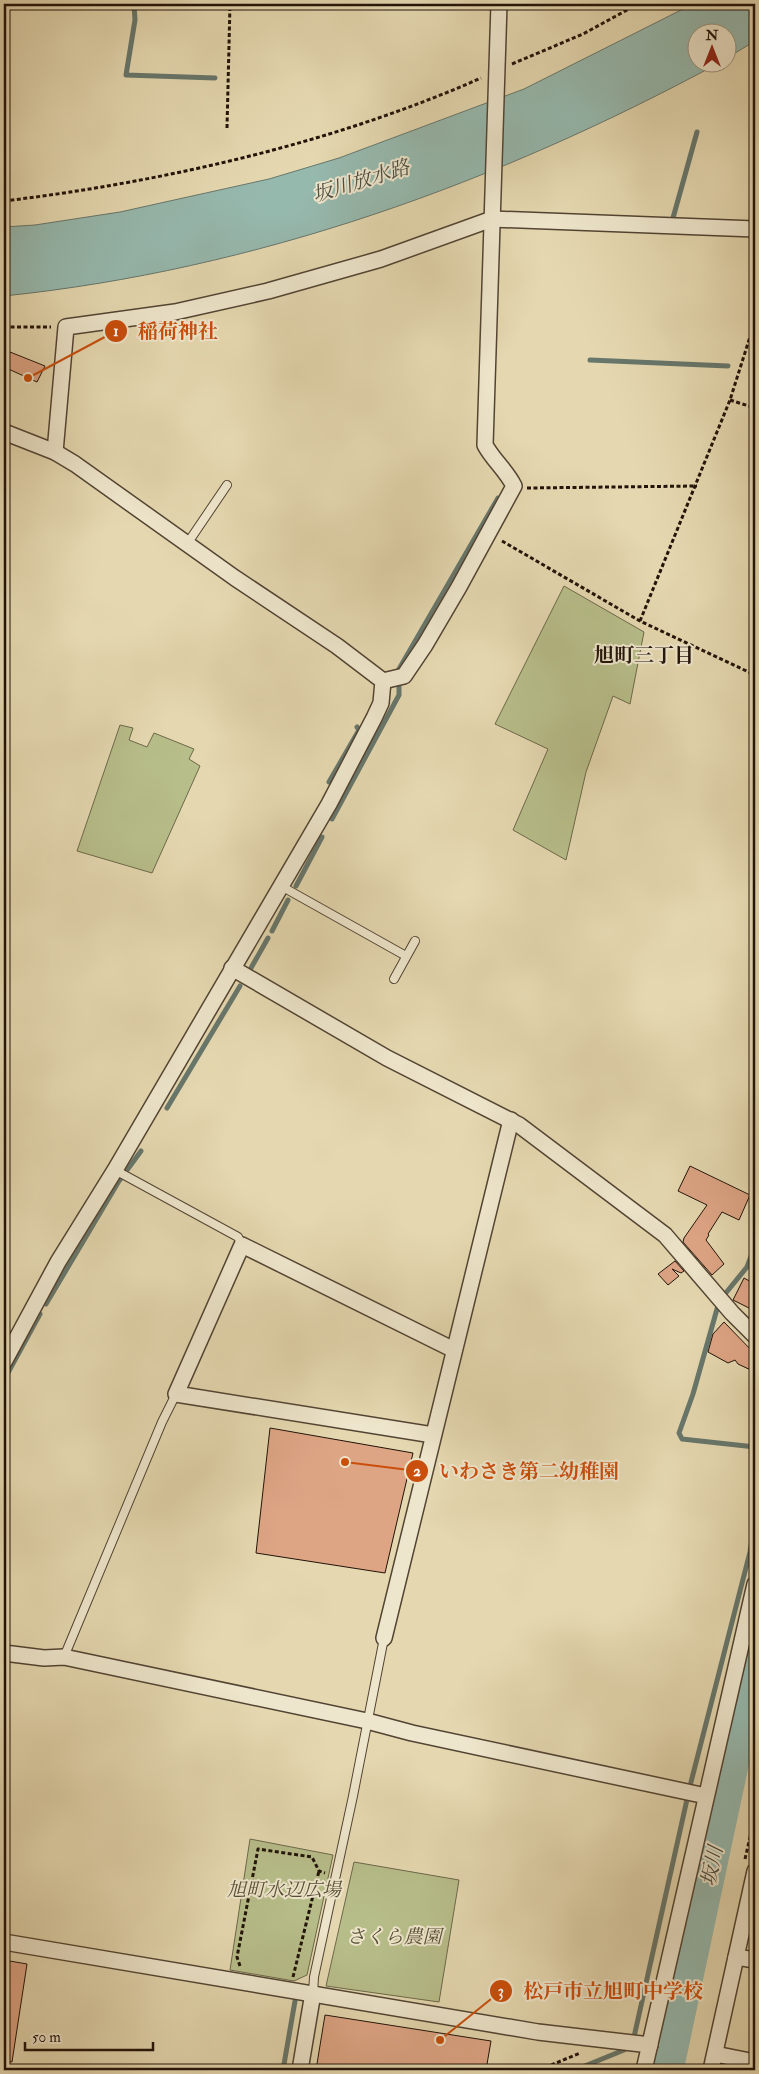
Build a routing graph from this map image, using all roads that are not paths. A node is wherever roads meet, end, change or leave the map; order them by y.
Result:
1 (499, 4) edge
2 (492, 217) junction
3 (755, 229) edge
4 (4, 432) edge
5 (55, 452) junction
6 (227, 485) dead end
7 (187, 544) junction
8 (383, 681) junction
9 (281, 886) junction
10 (415, 941) dead end
11 (406, 956) junction
12 (232, 968) junction
13 (394, 979) dead end
14 (511, 1120) junction
15 (115, 1170) junction
16 (242, 1245) junction
17 (755, 1336) edge
18 (454, 1350) junction
19 (5, 1357) edge
20 (176, 1394) junction
21 (433, 1435) junction
22 (755, 1584) edge
23 (384, 1638) joint
24 (4, 1653) edge
25 (64, 1657) junction
26 (367, 1720) junction
27 (695, 1794) junction
28 (755, 1871) edge
29 (4, 1942) edge
30 (736, 1957) junction
31 (755, 1960) edge
32 (313, 1993) junction
33 (645, 2044) junction
34 (715, 2054) junction
35 (755, 2062) edge
36 (300, 2070) edge
37 (644, 2070) edge
38 (711, 2070) edge

1 - 2 street
2 - 3 street
2 - 5 street
2 - 8 street
4 - 5 street
5 - 7 street
6 - 7 lane
7 - 8 street
8 - 9 street
9 - 11 lane
9 - 12 street
10 - 11 lane
11 - 13 lane
12 - 14 street
12 - 15 street
14 - 17 street
14 - 18 street
15 - 16 lane
15 - 19 street
16 - 18 street
16 - 20 street
18 - 21 street
20 - 21 street
20 - 25 lane
21 - 23 street
22 - 27 street
23 - 26 lane
24 - 25 street
25 - 26 street
26 - 27 street
26 - 32 lane
27 - 33 street
28 - 30 street
29 - 32 street
30 - 31 street
30 - 34 street
32 - 33 street
32 - 36 street
33 - 37 street
34 - 35 street
34 - 38 street

